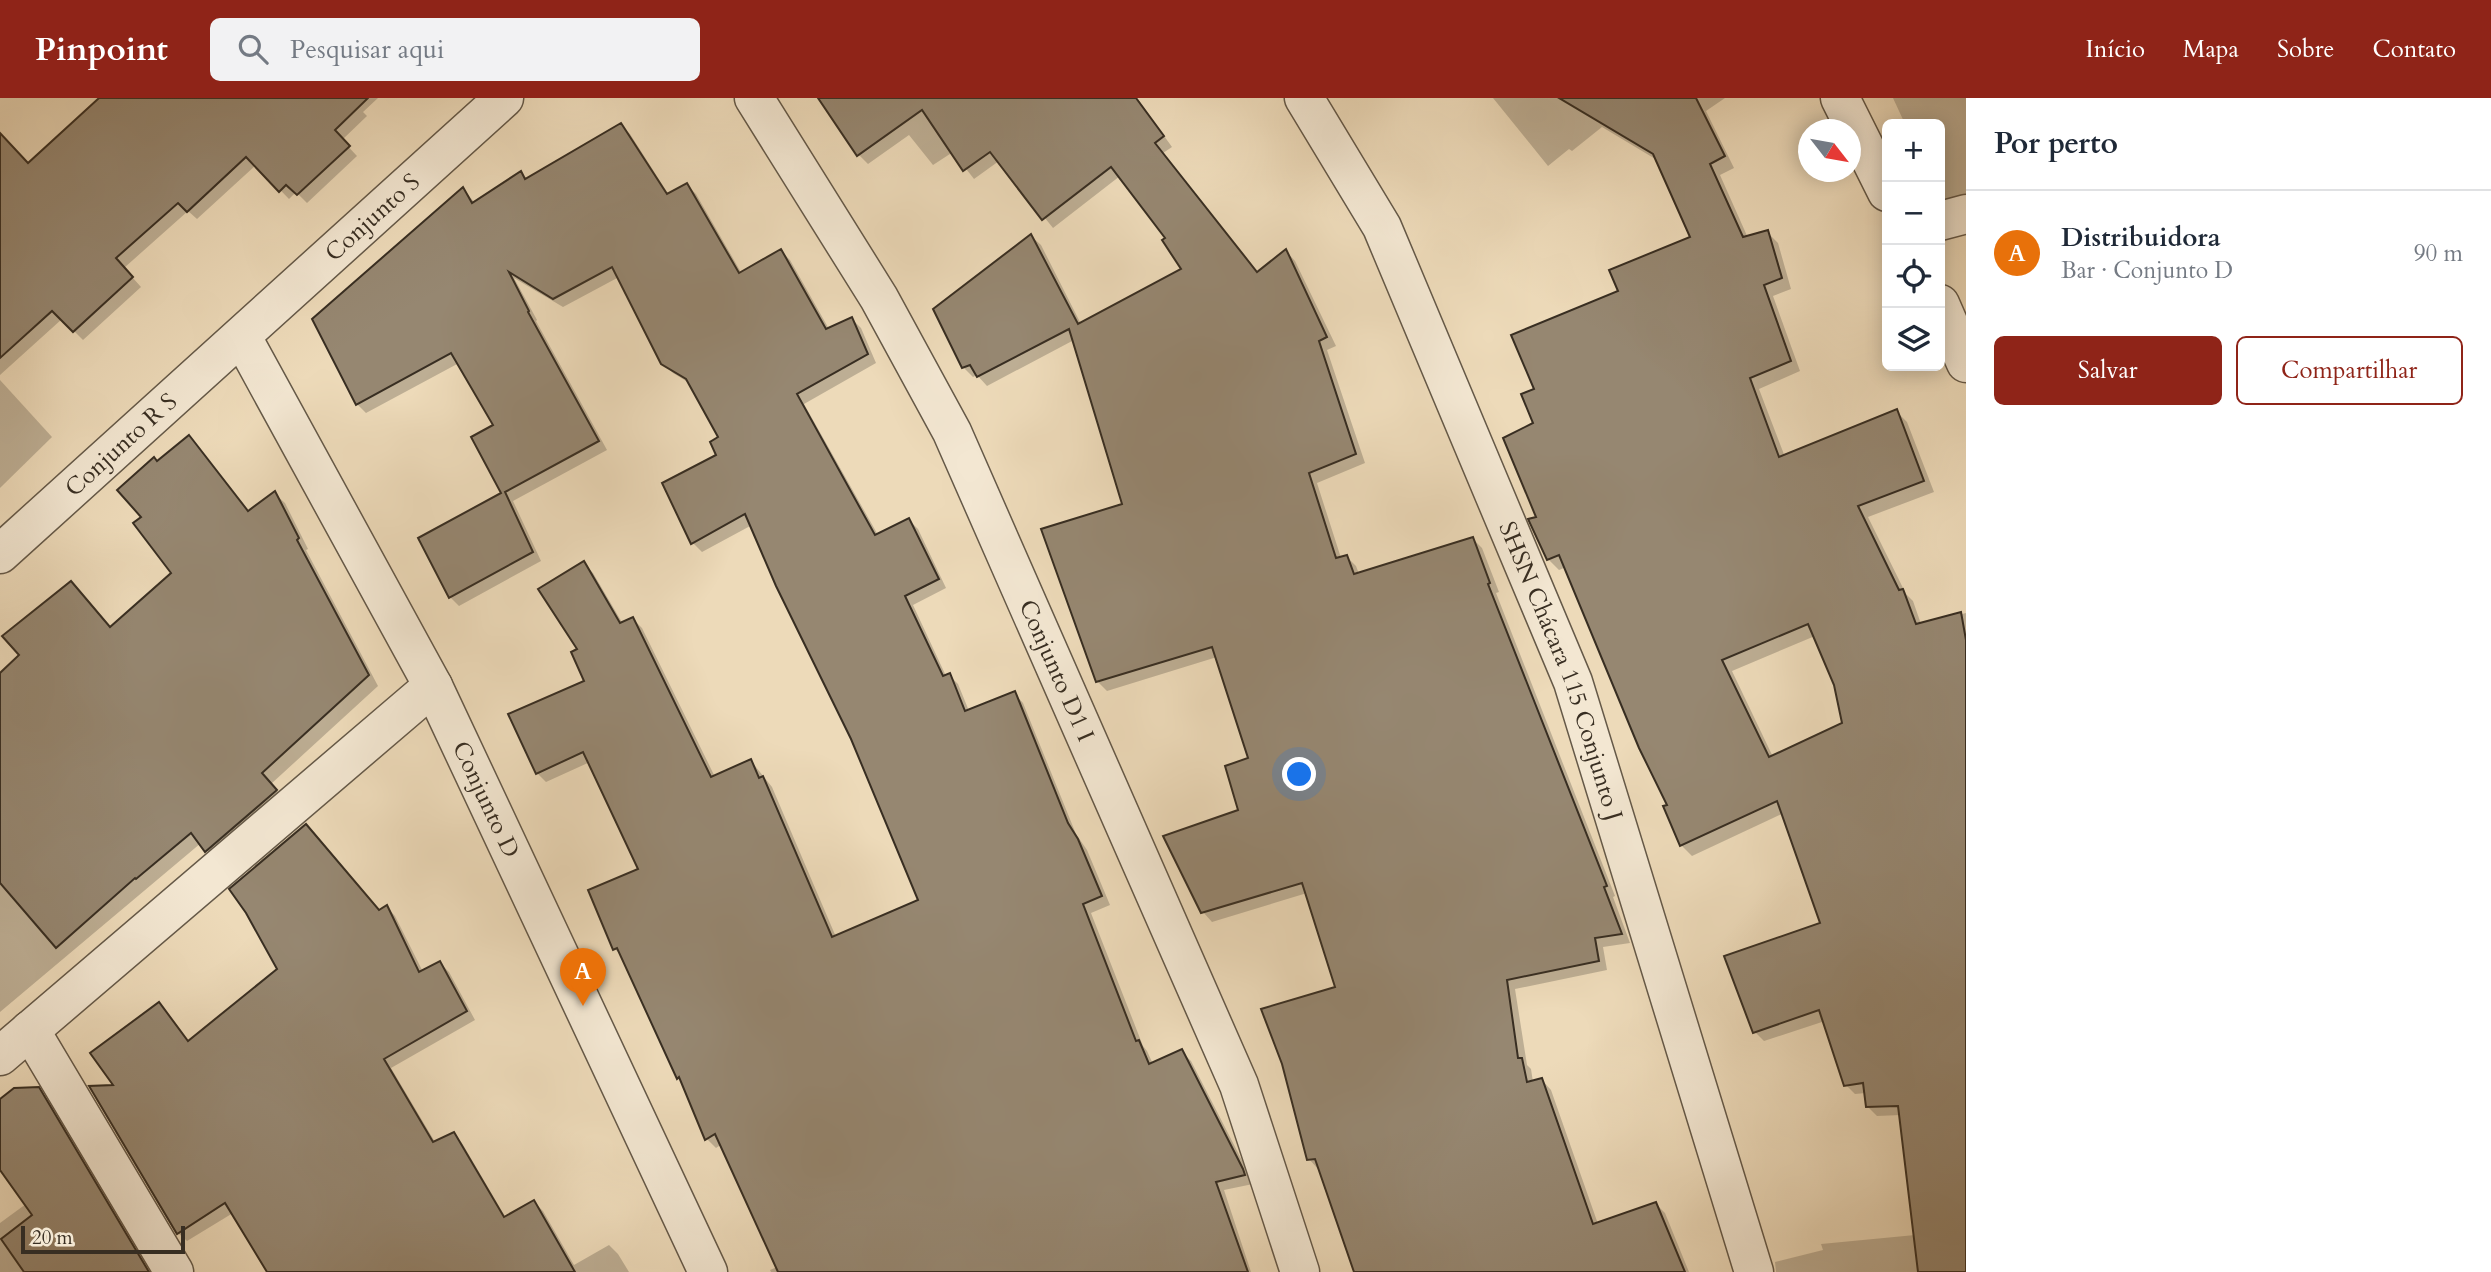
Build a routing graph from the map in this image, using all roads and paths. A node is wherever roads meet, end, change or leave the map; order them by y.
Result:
1 (504, 98) edge
2 (754, 98) edge
3 (1304, 98) edge
4 (1840, 98) edge
5 (1882, 182) edge
6 (1966, 214) edge
7 (1945, 219) edge
8 (1942, 308) edge
9 (243, 337) junction
10 (1966, 363) edge
11 (0, 554) edge
12 (433, 686) junction
13 (30, 1030) junction
14 (0, 1056) edge
15 (174, 1272) edge
16 (708, 1272) edge
17 (1300, 1272) edge
18 (1755, 1272) edge

1 - 9 street, Conjunto S
2 - 17 street, Conjunto D1 I
3 - 18 street, SHSN Chácara 115 Conjunto J
4 - 5 street
6 - 7 street
8 - 10 street
9 - 11 street, Conjunto R S
9 - 12 street, Conjunto D
12 - 13 street
12 - 16 street, Conjunto D
13 - 14 street
13 - 15 street

